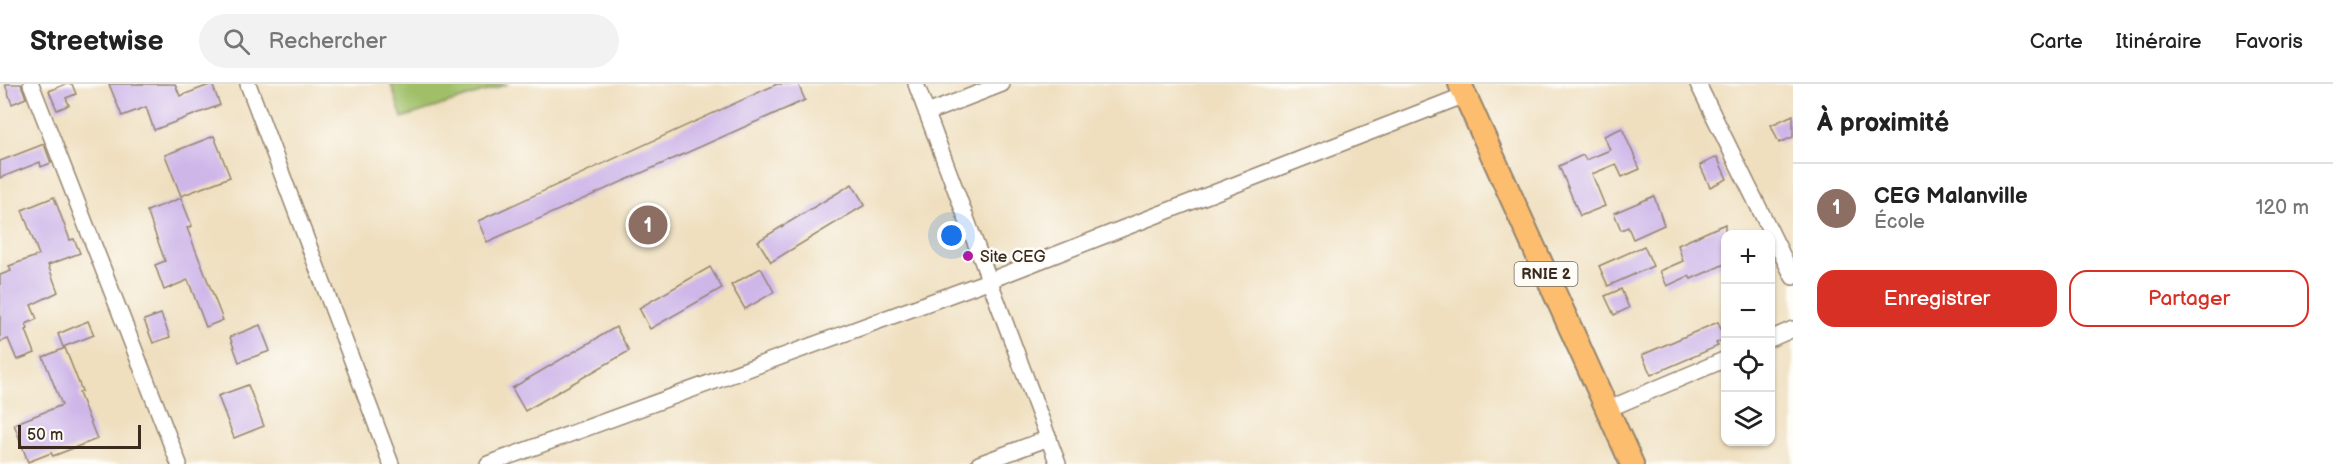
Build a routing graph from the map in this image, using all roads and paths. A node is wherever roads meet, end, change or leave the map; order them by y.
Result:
1 (31, 84) edge
2 (248, 84) edge
3 (916, 84) edge
4 (1002, 84) edge
5 (1698, 84) edge
6 (1462, 89) edge
7 (927, 113) junction
8 (1793, 277) edge
9 (988, 281) junction
10 (1793, 329) edge
11 (1772, 338) edge
12 (1721, 361) edge
13 (1608, 409) junction
14 (1048, 438) junction
15 (179, 464) edge
16 (391, 464) edge
17 (488, 464) edge
18 (979, 464) edge
19 (1058, 464) edge
20 (1632, 464) edge

1 - 15 street
2 - 16 street
3 - 7 street
4 - 7 street
5 - 8 street
6 - 9 street
6 - 13 main road, RNIE 2 / RNIE 2
7 - 9 street
9 - 14 street
9 - 17 street
10 - 11 street
12 - 13 street
13 - 20 main road, RNIE 2 / RNIE 2
14 - 18 street
14 - 19 street

